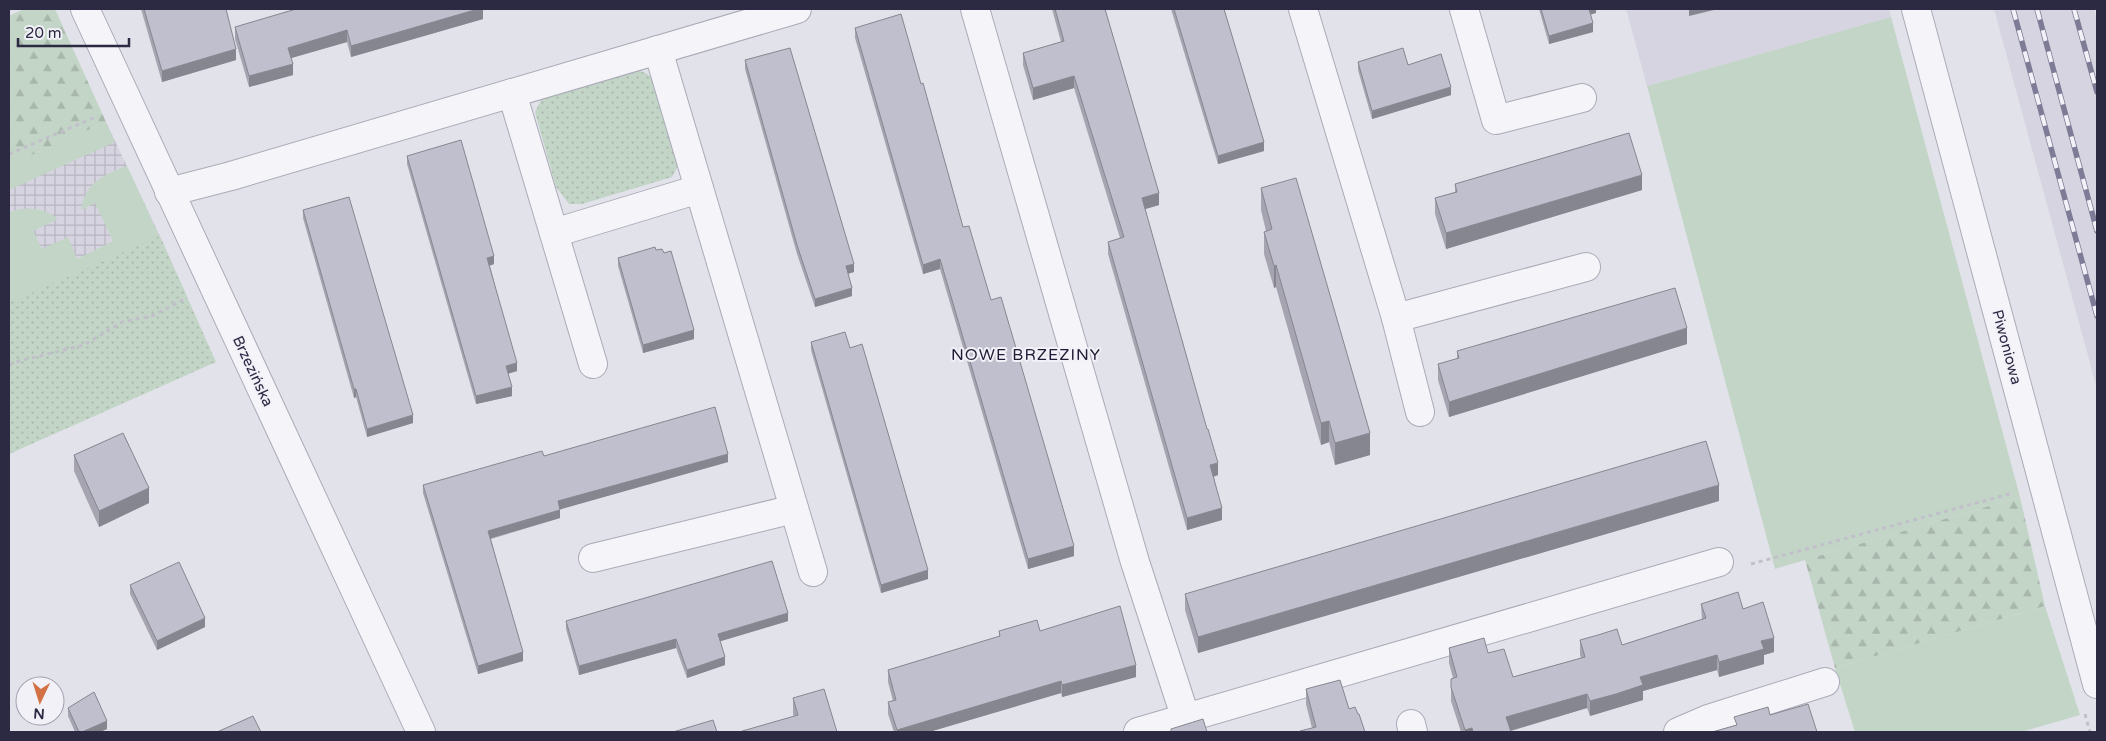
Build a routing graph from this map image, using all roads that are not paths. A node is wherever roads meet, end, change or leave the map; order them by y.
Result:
1 (85, 9) edge
2 (797, 9) edge
3 (975, 9) edge
4 (1464, 9) edge
5 (1916, 9) edge
6 (1308, 10) edge
7 (658, 50) junction
8 (512, 93) junction
9 (1582, 98) dead end
10 (699, 189) junction
11 (169, 192) junction
12 (554, 233) junction
13 (1586, 267) dead end
14 (1396, 318) junction
15 (593, 364) dead end
16 (1420, 412) dead end
17 (794, 510) junction
18 (593, 558) dead end
19 (1719, 562) road end
20 (813, 572) dead end
21 (1825, 682) dead end
22 (2097, 684) edge
23 (1186, 719) junction
24 (421, 732) edge
25 (1138, 732) edge
26 (1678, 732) edge

1 - 11 street, Brzezińska
2 - 7 street
3 - 23 street
4 - 9 street
5 - 22 street, Piwoniowa
6 - 14 street
7 - 8 street
7 - 10 street
8 - 11 street
8 - 12 street
10 - 12 street
10 - 17 street
11 - 24 street, Brzezińska
12 - 15 street
13 - 14 street
14 - 16 street
17 - 18 street
17 - 20 street
19 - 23 street
21 - 26 street
23 - 25 street

